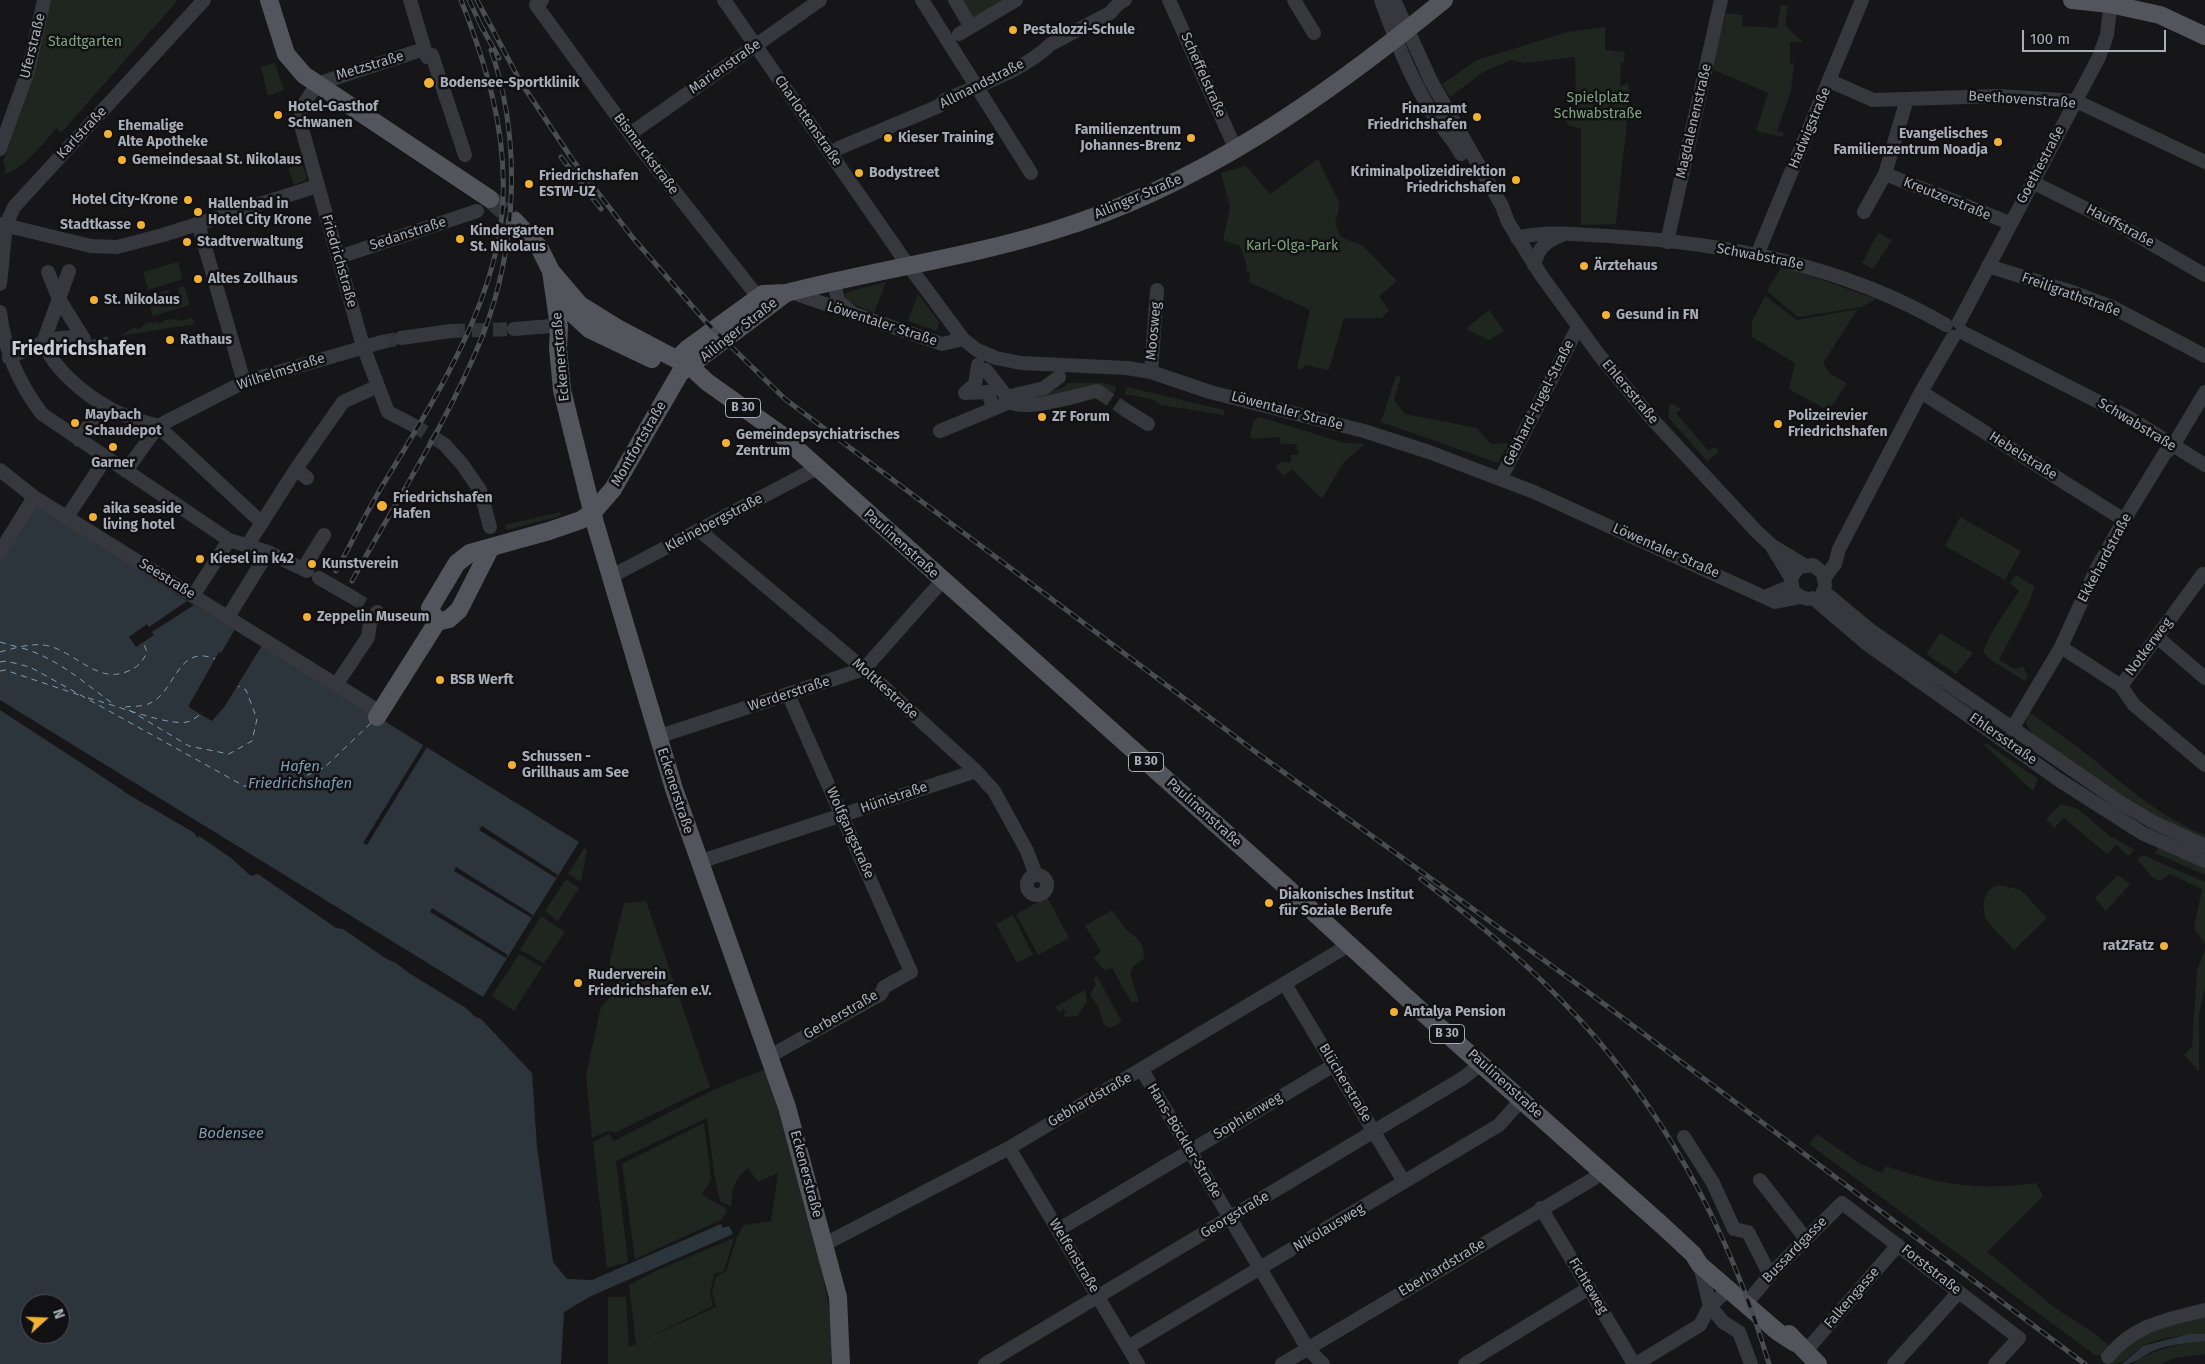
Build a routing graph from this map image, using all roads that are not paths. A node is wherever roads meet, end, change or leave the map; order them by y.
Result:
1 (44, 0) edge
2 (204, 0) edge
3 (269, 0) edge
4 (410, 0) edge
5 (724, 0) edge
6 (820, 0) edge
7 (922, 0) edge
8 (955, 0) edge
9 (1016, 0) edge
10 (1126, 0) edge
11 (1169, 0) edge
12 (1294, 0) edge
13 (1381, 0) edge
14 (1394, 0) edge
15 (1444, 0) edge
16 (1722, 0) edge
17 (1862, 0) edge
18 (2072, 0) edge
19 (539, 2) edge
20 (2111, 2) edge
21 (1314, 33) dead end
22 (1401, 35) junction
23 (2205, 36) edge
24 (756, 46) junction
25 (424, 49) junction
26 (1830, 81) junction
27 (316, 84) junction
28 (976, 85) junction
29 (1907, 99) junction
30 (2076, 101) junction
31 (632, 137) junction
32 (0, 149) edge
33 (1236, 150) junction
34 (831, 154) junction
35 (465, 155) dead end
36 (2205, 162) edge
37 (1031, 173) dead end
38 (1885, 174) junction
39 (2032, 182) junction
40 (317, 186) junction
41 (490, 199) tunnel mouth
42 (476, 211) dead end
43 (1864, 212) dead end
44 (515, 221) tunnel mouth
45 (198, 223) junction
46 (2010, 224) junction
47 (3, 225) edge
48 (1562, 234) junction
49 (1517, 238) junction
50 (1667, 242) junction
51 (1757, 255) junction
52 (339, 257) junction
53 (909, 265) junction
54 (1534, 265) junction
55 (1988, 266) junction
56 (69, 271) dead end
57 (551, 271) junction
58 (48, 272) dead end
59 (2205, 275) edge
60 (833, 282) junction
61 (0, 284) edge
62 (1157, 290) dead end
63 (791, 292) junction
64 (763, 294) junction
65 (59, 299) junction
66 (0, 312) edge
67 (574, 315) junction
68 (854, 315) junction
69 (602, 319) junction
70 (555, 326) junction
71 (1578, 327) junction
72 (514, 329) tunnel mouth
73 (1953, 330) junction
74 (451, 331) tunnel mouth
75 (401, 338) tunnel mouth
76 (963, 339) junction
77 (382, 342) tunnel mouth
78 (43, 343) junction
79 (363, 346) junction
80 (2205, 356) edge
81 (9, 358) junction
82 (683, 366) junction
83 (1150, 372) junction
84 (1059, 377) dead end
85 (244, 382) junction
86 (378, 386) junction
87 (1099, 392) tunnel mouth
88 (1921, 392) junction
89 (2205, 392) edge
90 (103, 404) junction
91 (993, 408) junction
92 (1127, 411) tunnel mouth
93 (1148, 424) dead end
94 (413, 425) tunnel mouth
95 (158, 426) junction
96 (940, 431) dead end
97 (79, 440) junction
98 (444, 444) tunnel mouth
99 (2173, 446) junction
100 (106, 458) junction
101 (2205, 464) edge
102 (817, 468) junction
103 (0, 470) edge
104 (126, 471) junction
105 (287, 474) junction
106 (308, 478) dead end
107 (1501, 478) junction
108 (34, 497) junction
109 (593, 512) junction
110 (67, 517) junction
111 (2124, 520) junction
112 (262, 523) junction
113 (490, 527) dead end
114 (700, 531) junction
115 (324, 535) dead end
116 (229, 540) junction
117 (1771, 545) junction
118 (247, 546) junction
119 (491, 547) junction
120 (1839, 548) junction
121 (0, 552) edge
122 (268, 552) junction
123 (1808, 565) junction
124 (310, 573) junction
125 (2204, 575) edge
126 (610, 577) junction
127 (943, 580) junction
128 (1791, 582) junction
129 (1815, 591) junction
130 (192, 596) junction
131 (352, 597) tunnel mouth
132 (1765, 597) junction
133 (375, 610) dead end
134 (228, 617) junction
135 (436, 622) junction
136 (2158, 637) junction
137 (2061, 647) junction
138 (864, 669) junction
139 (2205, 678) edge
140 (336, 685) junction
141 (2120, 686) junction
142 (788, 694) junction
143 (374, 712) joint
144 (2012, 728) junction
145 (657, 736) junction
146 (2205, 765) edge
147 (976, 770) junction
148 (842, 816) junction
149 (2205, 846) edge
150 (699, 862) junction
151 (2205, 863) edge
152 (1036, 875) dead end
153 (1348, 945) junction
154 (911, 972) joint
155 (1285, 984) junction
156 (770, 1056) junction
157 (1482, 1063) junction
158 (1334, 1065) junction
159 (1142, 1070) junction
160 (1522, 1099) junction
161 (1373, 1131) junction
162 (1684, 1137) dead end
163 (1009, 1148) junction
164 (1190, 1151) junction
165 (1601, 1170) junction
166 (1760, 1180) dead end
167 (1404, 1182) junction
168 (1842, 1203) joint
169 (1541, 1208) junction
170 (1230, 1218) junction
171 (1058, 1230) junction
172 (1806, 1239) junction
173 (825, 1244) junction
174 (1898, 1245) junction
175 (1696, 1260) junction
176 (1260, 1270) junction
177 (1770, 1275) junction
178 (1589, 1288) junction
179 (1959, 1292) junction
180 (1098, 1296) junction
181 (1743, 1297) junction
182 (1710, 1306) junction
183 (2205, 1310) edge
184 (1128, 1347) junction
185 (1308, 1349) junction
186 (1806, 1353) edge
187 (2108, 1357) dead end
188 (841, 1364) edge
189 (986, 1364) edge
190 (1138, 1364) edge
191 (1282, 1364) edge
192 (1322, 1364) edge
193 (1466, 1364) edge
194 (1635, 1364) edge
195 (1751, 1364) edge
196 (1894, 1364) edge
197 (1995, 1364) edge

1 - 32 street, Uferstraße
2 - 47 street, Karlstraße
3 - 27 main road
4 - 25 street
5 - 24 street, Charlottenstraße
6 - 24 street, Marienstraße
7 - 28 street
8 - 9 street
10 - 28 street, Allmandstraße
11 - 33 street, Scheffelstraße
12 - 21 street
13 - 22 street
14 - 22 street
15 - 22 main road, Ailinger Straße
16 - 50 street, Magdalenenstraße
17 - 26 street, Hadwigstraße
18 - 20 main road
19 - 31 street, Bismarckstraße
20 - 23 main road
20 - 30 street, Goethestraße
22 - 33 main road, Ailinger Straße
22 - 49 street, Ehlersstraße
24 - 31 street, Marienstraße
24 - 34 street, Charlottenstraße
25 - 27 street, Metzstraße
25 - 35 street
26 - 29 street, Beethovenstraße
26 - 51 street, Hadwigstraße
27 - 40 street, Friedrichstraße
27 - 41 main road
28 - 34 street, Allmandstraße
28 - 37 street
29 - 30 street, Beethovenstraße
29 - 38 street
30 - 36 street, Beethovenstraße
30 - 39 street, Goethestraße
31 - 64 street, Bismarckstraße
33 - 53 main road, Ailinger Straße
34 - 53 street, Charlottenstraße
38 - 43 street
38 - 46 street, Kreutzerstraße
39 - 46 street, Goethestraße
39 - 59 street, Hauffstraße
40 - 45 street
40 - 52 street, Friedrichstraße
42 - 52 street, Sedanstraße
44 - 57 main road, Eckenerstraße
45 - 47 street
45 - 85 street
46 - 55 street, Goethestraße
47 - 61 street, Karlstraße
48 - 49 street, Schwabstraße
48 - 50 street, Schwabstraße
48 - 54 street
49 - 54 street, Ehlersstraße
50 - 51 street, Schwabstraße
51 - 73 street, Schwabstraße
52 - 79 street, Friedrichstraße
53 - 60 main road, Ailinger Straße
53 - 76 street, Charlottenstraße
54 - 71 street, Ehlersstraße
55 - 73 street, Goethestraße
55 - 80 street, Freiligrathstraße
56 - 65 street
57 - 67 main road, Paulinenstraße
57 - 69 main road, Paulinenstraße
57 - 70 main road, Eckenerstraße
58 - 65 street
60 - 63 main road, Ailinger Straße
60 - 68 street
62 - 83 street, Moosweg
63 - 64 main road, Ailinger Straße
63 - 68 street, Löwentaler Straße
63 - 82 main road, Ailinger Straße
64 - 82 main road, Ailinger Straße
65 - 78 street
65 - 78 street
66 - 81 street
67 - 69 main road, B 30
67 - 70 main road
67 - 82 main road, Paulinenstraße
68 - 76 street, Löwentaler Straße
69 - 82 main road, Paulinenstraße / B 30
70 - 72 street
70 - 109 main road, Eckenerstraße
71 - 107 street, Gebhard-Fugel-Straße
71 - 117 street, Ehlersstraße
73 - 88 street, Goethestraße
73 - 99 street, Schwabstraße
74 - 75 street
76 - 83 street, Löwentaler Straße
77 - 79 street, Wilhelmstraße
78 - 81 street
78 - 90 street
79 - 85 street, Wilhelmstraße
79 - 86 street, Friedrichstraße
81 - 97 street
82 - 102 main road, Paulinenstraße / B 30
82 - 109 main road, Montfortstraße
83 - 107 street, Löwentaler Straße
84 - 91 street
85 - 95 street, Wilhelmstraße
86 - 94 street, Friedrichstraße
86 - 105 street
87 - 91 street
88 - 111 street, Hebelstraße
88 - 120 street, Goethestraße
89 - 99 street, Ekkehardstraße
90 - 95 street
90 - 97 street
91 - 96 street
92 - 93 street
95 - 104 street
95 - 112 street
97 - 100 street
98 - 113 street
99 - 101 street, Schwabstraße
99 - 111 street, Ekkehardstraße
100 - 104 street
100 - 110 street
102 - 114 street, Kleinebergstraße
102 - 127 main road, Paulinenstraße / B 30
103 - 108 street, Seestraße
104 - 116 street
105 - 106 street
105 - 112 street
107 - 132 street, Löwentaler Straße
108 - 110 street, Seestraße
108 - 121 street
109 - 119 main road
109 - 126 main road, Eckenerstraße
110 - 130 street, Seestraße
111 - 137 street, Ekkehardstraße
112 - 118 street
114 - 126 street, Kleinebergstraße
114 - 138 street, Moltkestraße
115 - 124 street
116 - 118 street
116 - 130 street
117 - 123 street, Ehlersstraße
117 - 128 street, Ehlersstraße
118 - 122 street
119 - 135 main road
119 - 135 main road
120 - 123 street
120 - 129 street, Goethestraße
122 - 124 street
122 - 134 street
123 - 128 street
123 - 129 street, Ehlersstraße
124 - 131 street
125 - 136 street, Notkerweg
126 - 145 main road, Eckenerstraße
127 - 138 street
127 - 153 main road, Paulinenstraße / B 30
128 - 129 street, Ehlersstraße
128 - 132 street
129 - 132 street, Löwentaler Straße
129 - 144 street, Ehlersstraße
129 - 151 street, Ehlersstraße
130 - 134 street, Seestraße
133 - 140 street
134 - 140 street, Seestraße
135 - 143 main road
136 - 139 street
136 - 141 street, Notkerweg
137 - 141 street, Notkerweg
137 - 144 street, Ekkehardstraße
138 - 142 street, Werderstraße
138 - 147 street, Moltkestraße
140 - 143 street, Seestraße
141 - 146 street
142 - 145 street, Werderstraße
142 - 148 street, Wolfgangstraße
144 - 149 street, Ehlersstraße
145 - 150 main road, Eckenerstraße
147 - 148 street, Hünistraße
147 - 152 street, Moltkestraße
148 - 150 street, Hünistraße
148 - 154 street, Wolfgangstraße
150 - 156 main road, Eckenerstraße
153 - 155 street, Gebhardstraße
153 - 157 main road, Paulinenstraße / B 30
154 - 156 street, Gerberstraße
155 - 158 street, Blücherstraße
155 - 159 street, Gebhardstraße
156 - 173 main road, Eckenerstraße
157 - 160 main road, Paulinenstraße / B 30
157 - 161 street, Georgstraße
158 - 161 street, Blücherstraße
158 - 164 street, Sophienweg
159 - 163 street, Gebhardstraße
159 - 164 street, Hans-Böckler-Straße
160 - 165 main road, Paulinenstraße / B 30
160 - 167 street, Nikolausweg
161 - 167 street, Blücherstraße
161 - 170 street, Georgstraße
162 - 177 street
163 - 171 street, Welfenstraße
163 - 173 street, Gebhardstraße
164 - 170 street, Hans-Böckler-Straße
164 - 171 street, Sophienweg
165 - 169 street, Eberhardstraße
165 - 175 main road, Paulinenstraße / B 30
166 - 172 street
167 - 176 street, Nikolausweg
168 - 172 street, Bussardgasse
168 - 174 street, Forststraße
169 - 178 street, Fichteweg
169 - 185 street, Eberhardstraße
170 - 176 street, Hans-Böckler-Straße
170 - 180 street, Georgstraße
171 - 180 street, Welfenstraße
172 - 177 street, Bussardgasse
173 - 188 main road, Eckenerstraße
174 - 179 street, Forststraße
174 - 186 street, Falkengasse
175 - 181 main road, Paulinenstraße / B 30
175 - 182 street
176 - 184 street, Nikolausweg
176 - 185 street, Hans-Böckler-Straße
177 - 181 street, Bussardgasse
178 - 193 street
178 - 194 street, Fichteweg
179 - 196 street
179 - 197 street, Forststraße
180 - 184 street, Welfenstraße
180 - 189 street, Georgstraße
181 - 182 street
181 - 186 main road, Paulinenstraße / B 30
182 - 194 street
182 - 195 street
183 - 187 street
184 - 190 street, Welfenstraße
185 - 191 street, Eberhardstraße
185 - 192 street, Hans-Böckler-Straße

